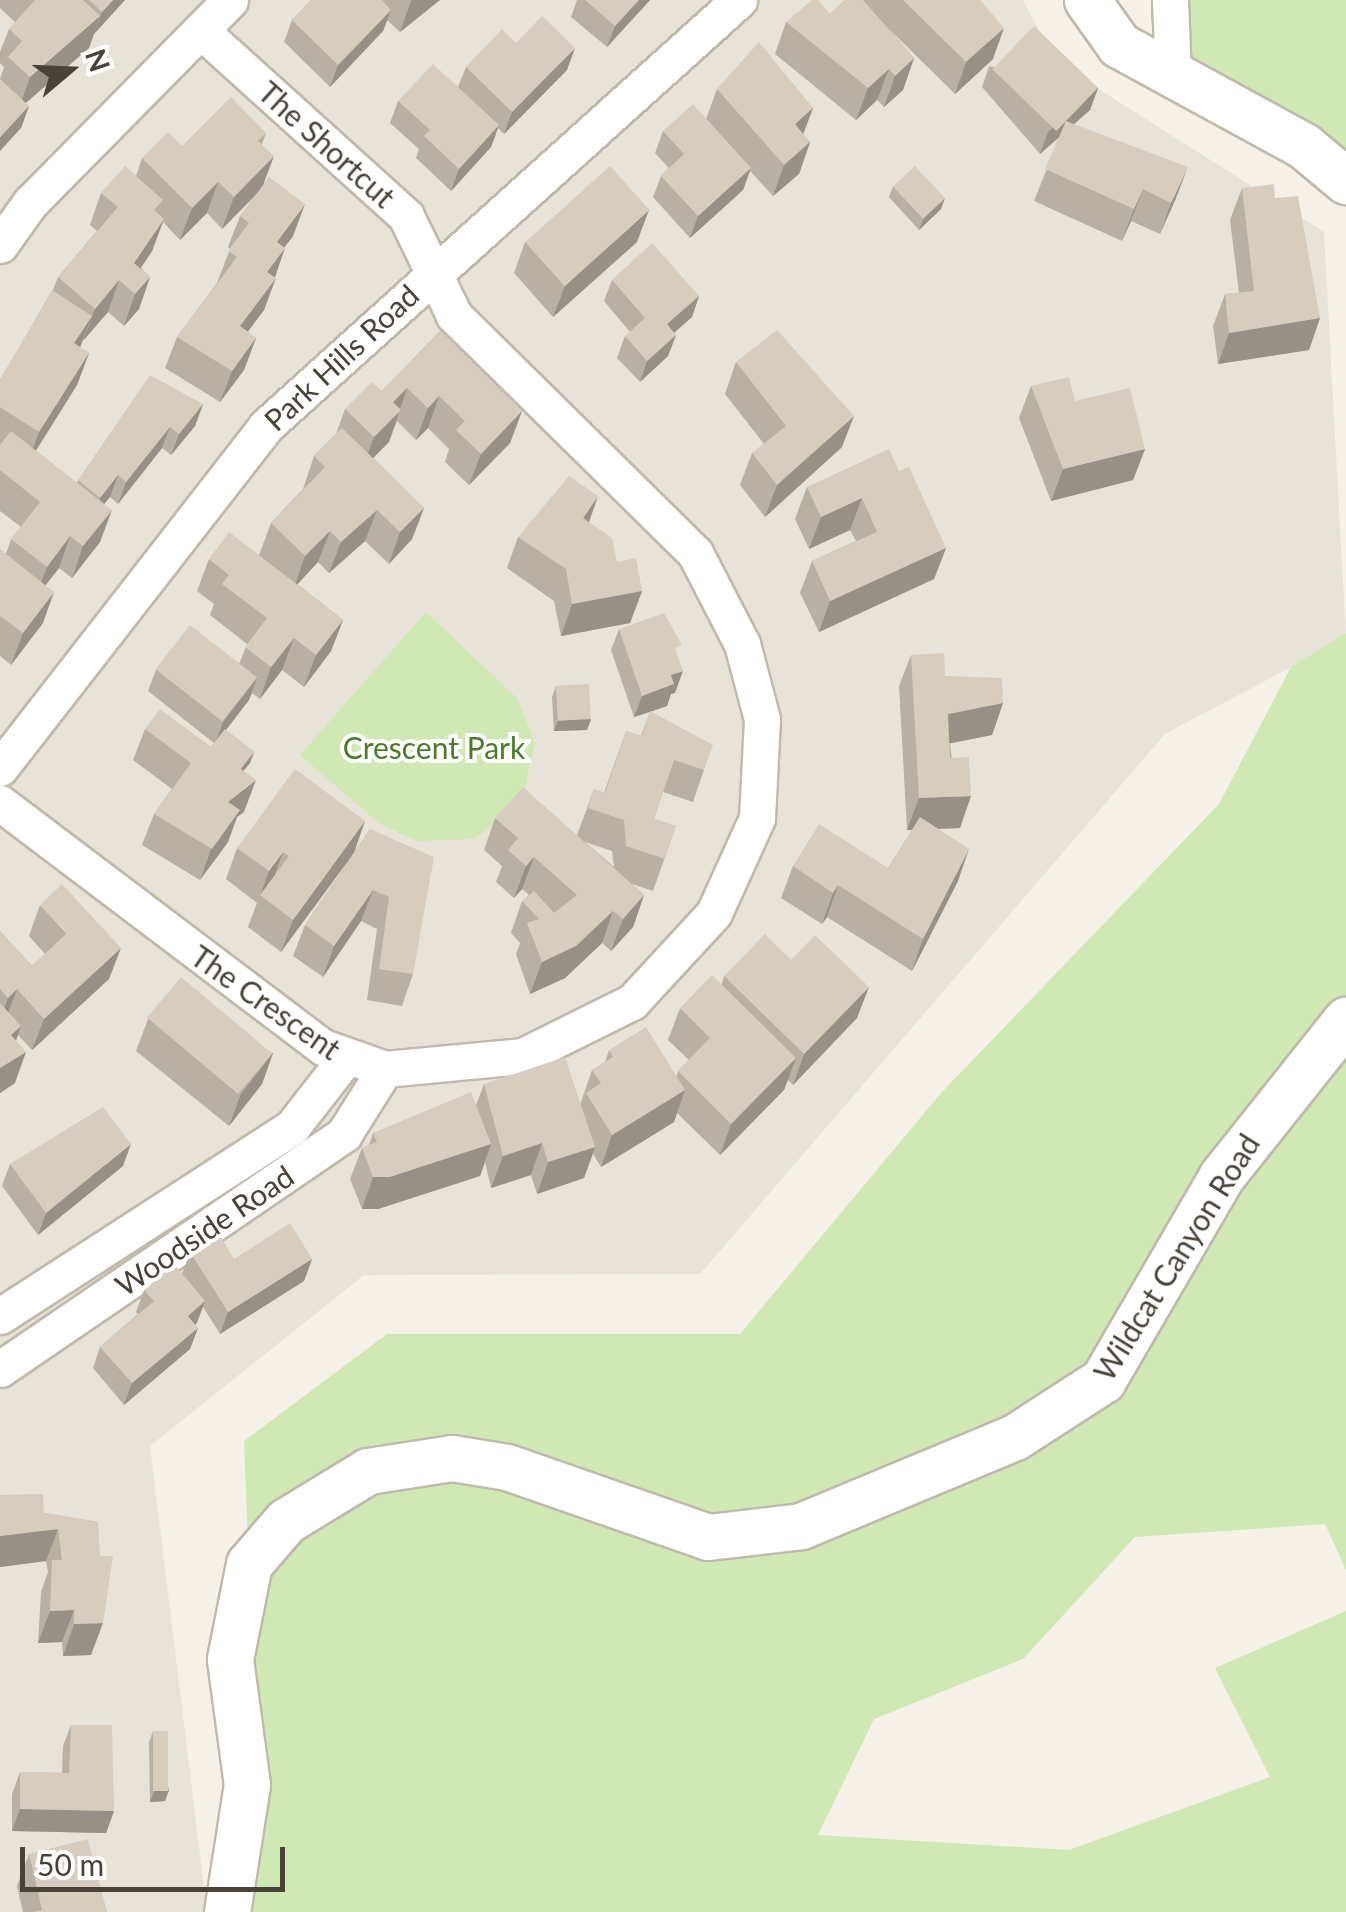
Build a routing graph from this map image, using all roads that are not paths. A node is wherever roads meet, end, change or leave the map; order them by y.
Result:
1 (230, 0) edge
2 (739, 0) edge
3 (1087, 0) edge
4 (1170, 0) edge
5 (201, 31) junction
6 (1172, 74) junction
7 (1346, 182) edge
8 (0, 245) edge
9 (434, 272) junction
10 (0, 768) edge
11 (0, 803) edge
12 (1346, 1020) edge
13 (346, 1060) junction
14 (385, 1069) junction
15 (0, 1316) edge
16 (0, 1369) edge
17 (227, 1912) edge

1 - 5 street
2 - 9 street, Park Hills Road
3 - 6 street
4 - 6 street
5 - 8 street
5 - 9 street, The Shortcut
6 - 7 street
9 - 10 street, Park Hills Road
9 - 14 street, The Crescent
11 - 13 street, The Crescent
12 - 17 street, Wildcat Canyon Road
13 - 14 street, The Crescent
13 - 15 street, Woodside Road
14 - 16 street, Woodside Road

